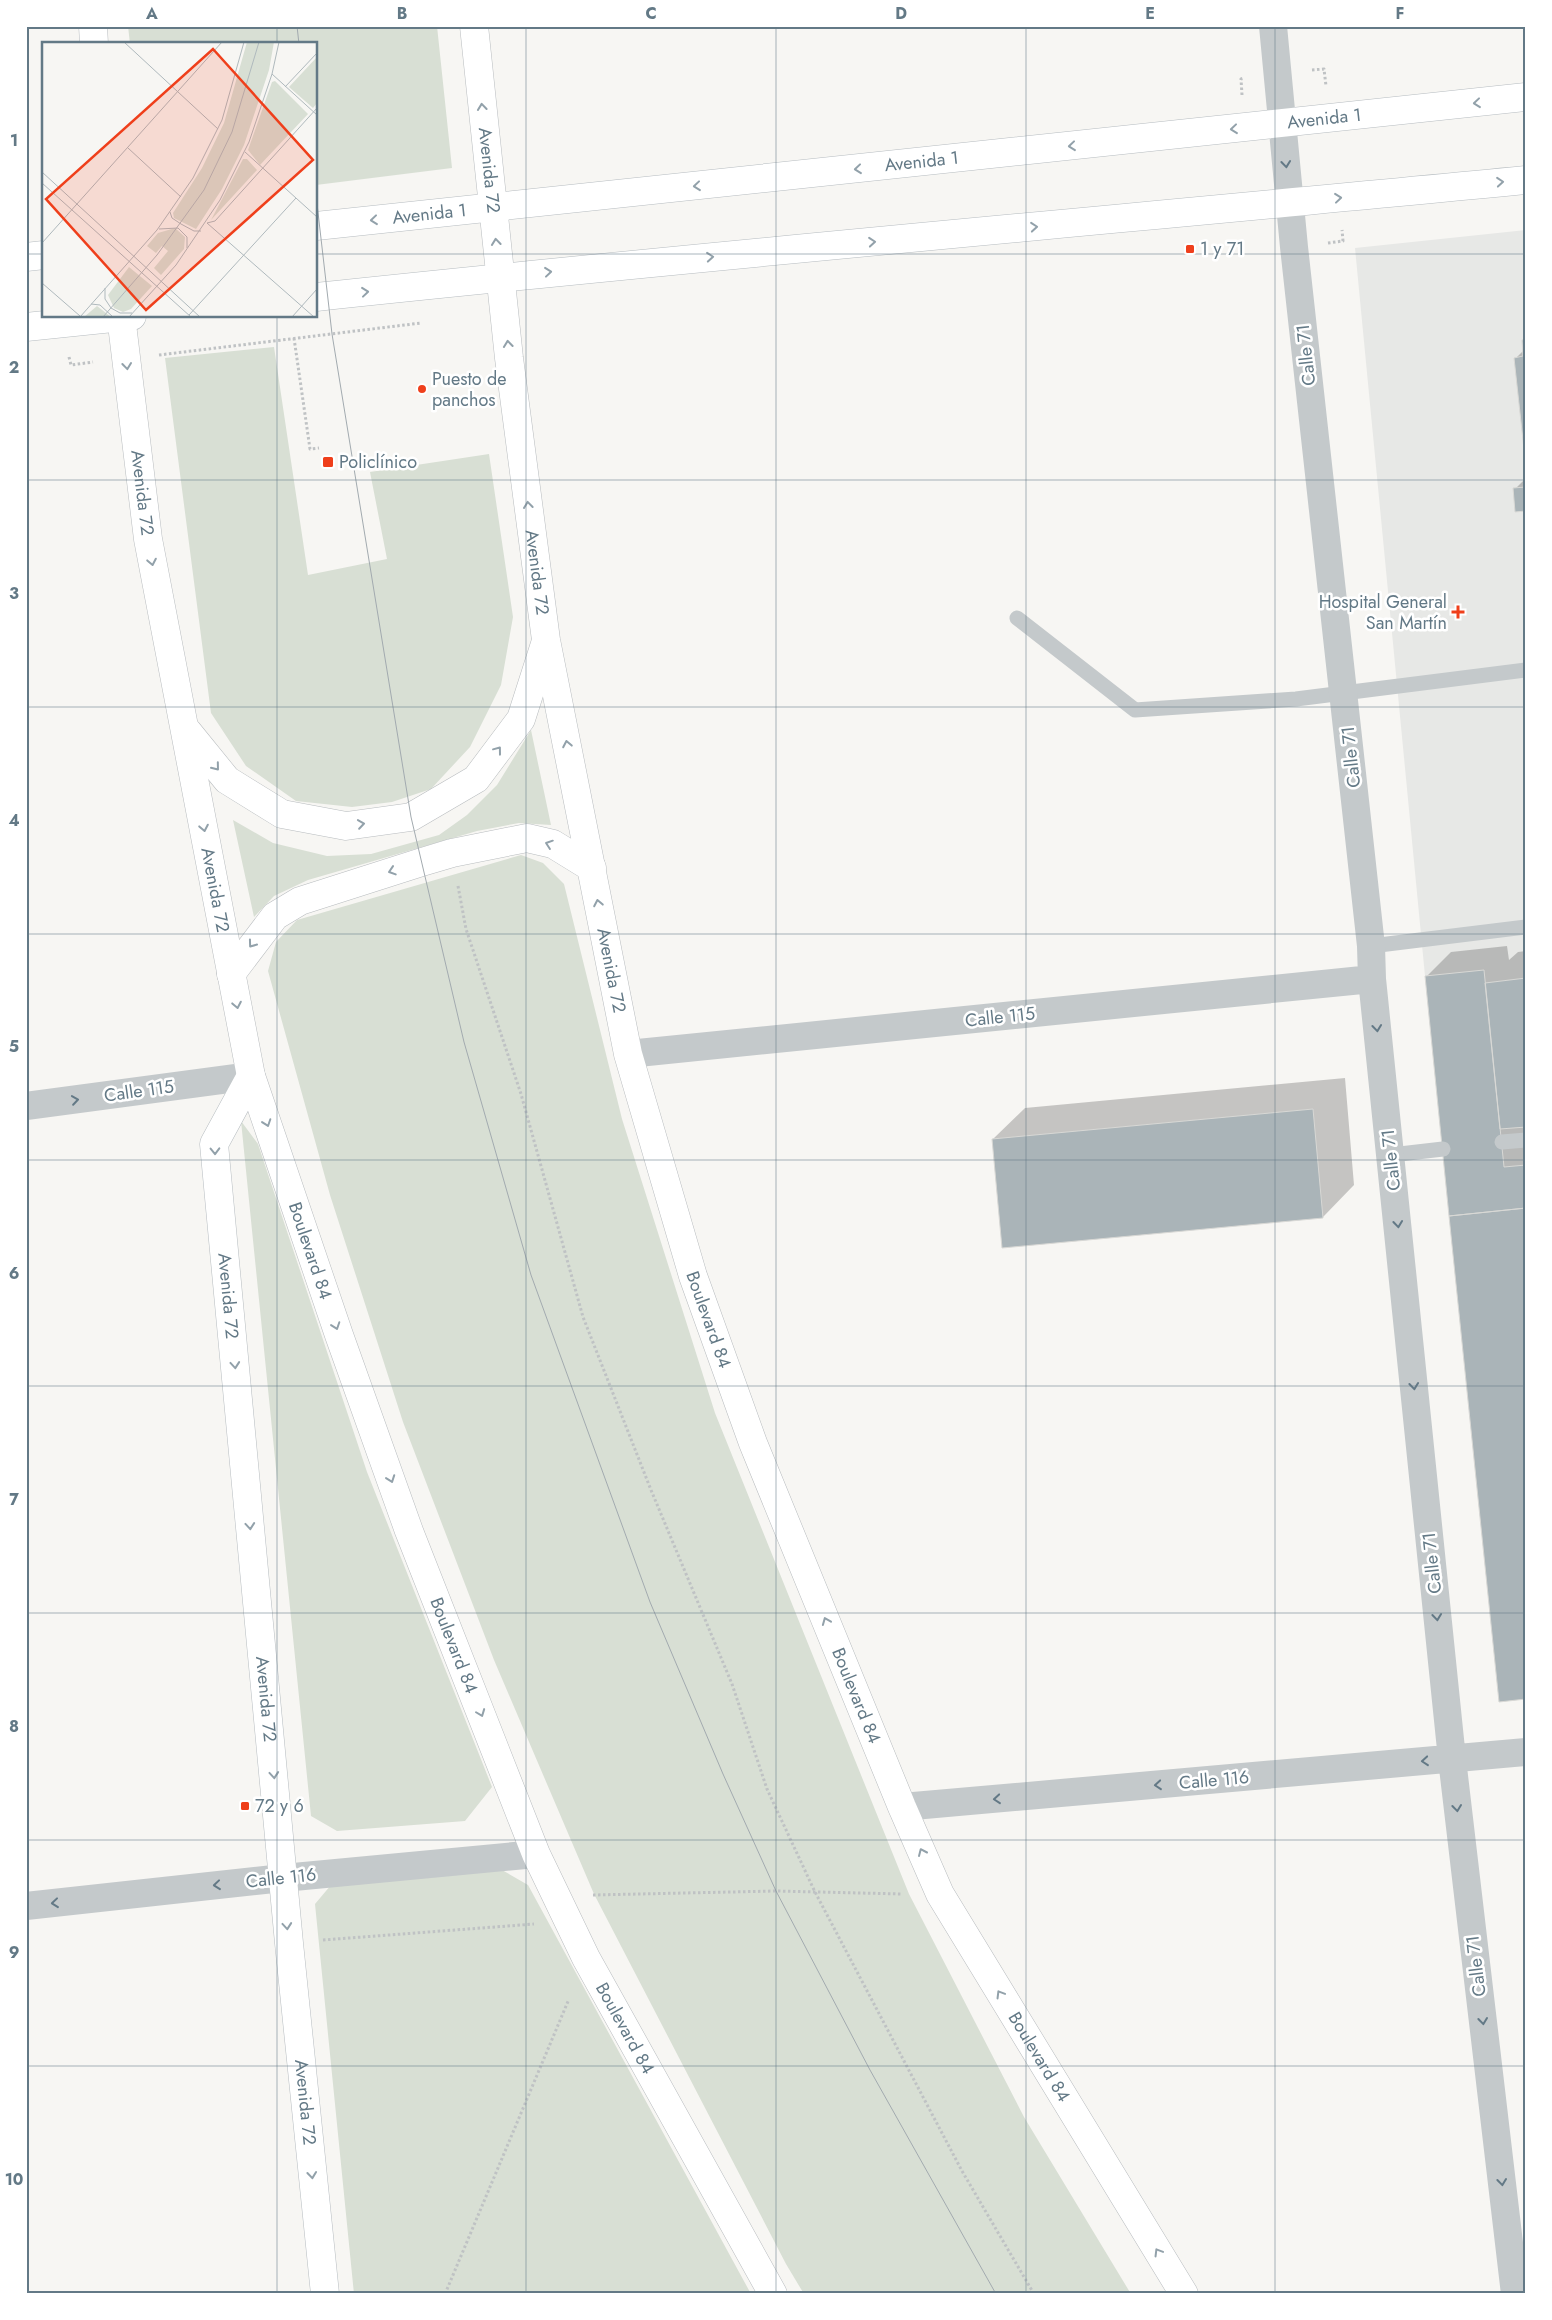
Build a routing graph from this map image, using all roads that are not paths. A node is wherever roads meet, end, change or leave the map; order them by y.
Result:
1 (93, 26) edge
2 (474, 26) edge
3 (1273, 26) edge
4 (94, 42) edge
5 (1526, 97) edge
6 (1282, 124) junction
7 (1526, 180) edge
8 (1290, 204) junction
9 (492, 208) junction
10 (318, 226) edge
11 (42, 255) edge
12 (26, 257) edge
13 (500, 277) junction
14 (318, 297) edge
15 (115, 318) edge
16 (125, 318) edge
17 (26, 327) edge
18 (1017, 618) dead end
19 (546, 640) junction
20 (1526, 670) edge
21 (1345, 694) junction
22 (185, 729) junction
23 (592, 868) junction
24 (1526, 927) edge
25 (1371, 946) junction
26 (231, 974) junction
27 (1372, 979) junction
28 (628, 1054) junction
29 (252, 1076) junction
30 (26, 1106) edge
31 (1526, 1140) edge
32 (1502, 1142) dead end
33 (1443, 1149) dead end
34 (1391, 1155) junction
35 (1526, 1752) edge
36 (1452, 1759) junction
37 (902, 1807) junction
38 (536, 1854) junction
39 (283, 1878) junction
40 (26, 1906) edge
41 (325, 2294) edge
42 (774, 2294) edge
43 (1184, 2294) edge
44 (1515, 2294) edge

1 - 4 main road
9 -> 2 main road, Avenida 72
3 - 6 street, Calle 71
5 -> 6 main road, Avenida 1
6 -> 8 street, Calle 71
6 -> 9 main road, Avenida 1
8 -> 7 main road
13 -> 8 main road
8 - 21 street, Calle 71
9 -> 10 main road, Avenida 1
13 -> 9 main road, Avenida 72
11 - 12 main road
14 -> 13 main road
19 -> 13 main road, Avenida 72
15 - 17 main road
16 -> 22 main road, Avenida 72
18 - 21 lane
22 -> 19 main road
23 -> 19 main road, Avenida 72
20 - 21 lane
21 - 25 street, Calle 71
22 -> 26 main road, Avenida 72
23 -> 26 main road
28 -> 23 main road, Avenida 72
24 - 25 lane
25 - 27 street, Calle 71
26 -> 29 main road, Avenida 72
27 - 28 street, Calle 115
27 -> 34 street, Calle 71
37 -> 28 main road, Boulevard 84
30 -> 29 street, Calle 115
29 -> 38 main road, Boulevard 84
29 -> 39 main road, Avenida 72
31 - 32 lane
33 - 34 lane
34 -> 36 street, Calle 71
35 - 36 street, Calle 116
36 -> 37 street, Calle 116
36 -> 44 street, Calle 71
43 -> 37 main road, Boulevard 84
38 - 39 street, Calle 116
38 - 42 main road, Boulevard 84
39 -> 40 street, Calle 116
39 -> 41 main road, Avenida 72

